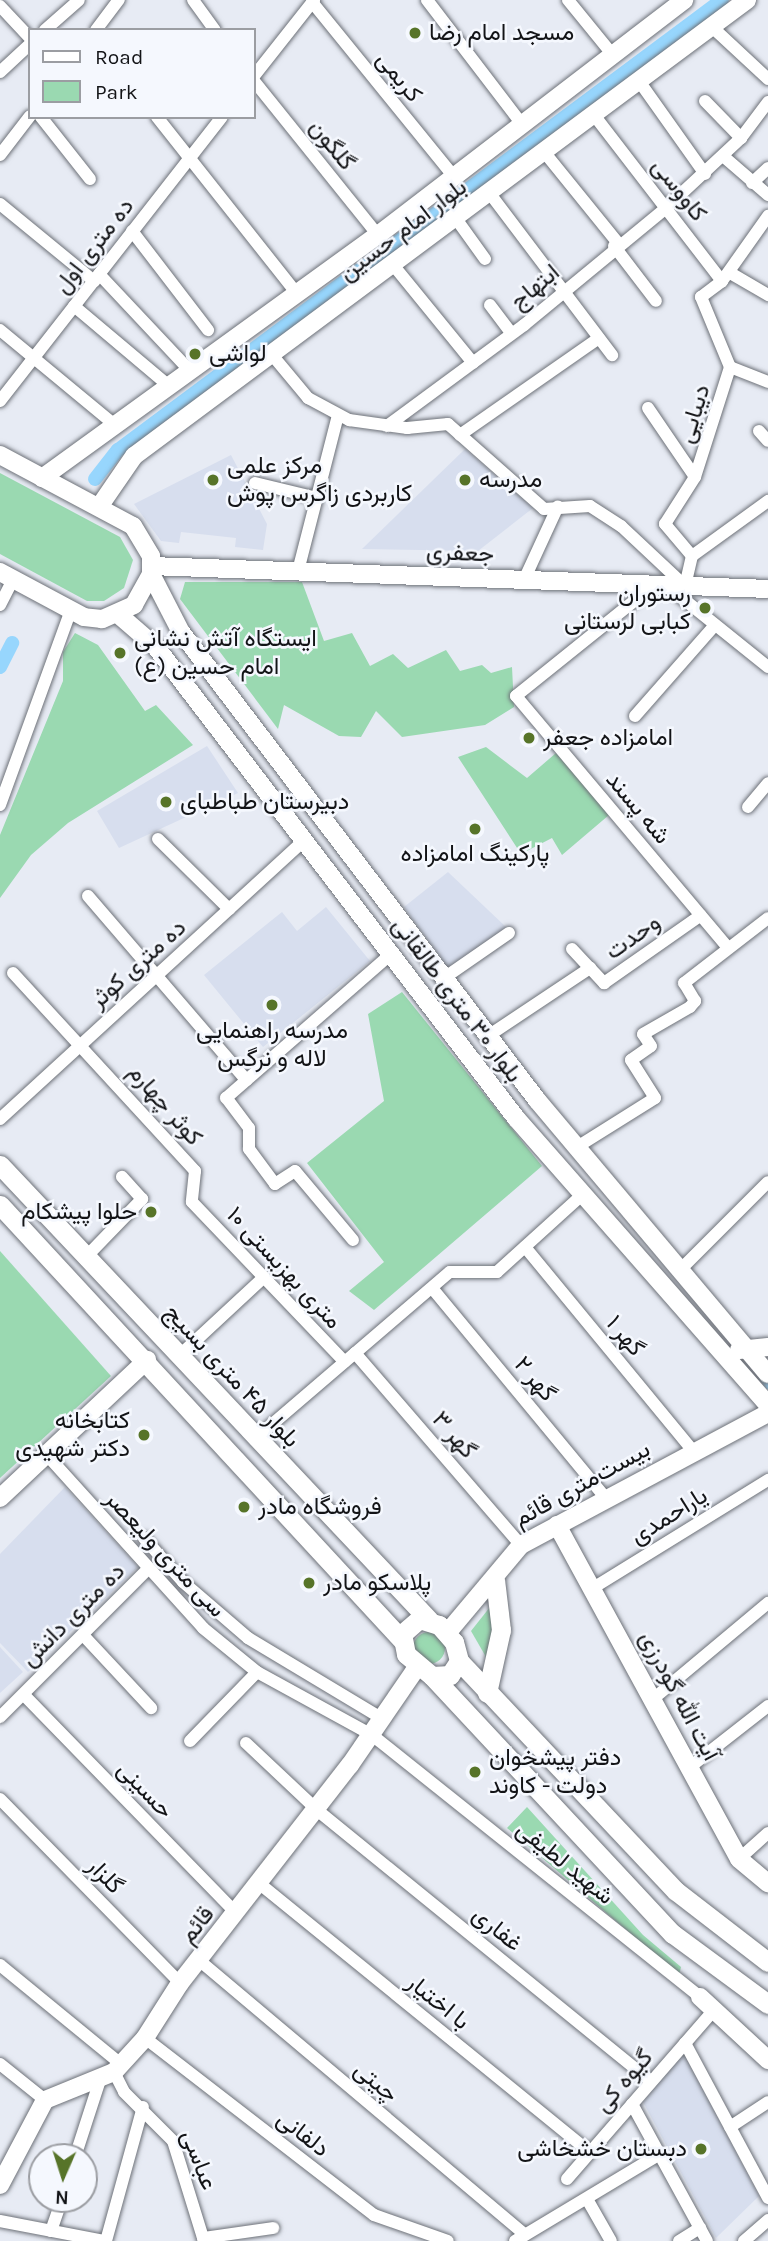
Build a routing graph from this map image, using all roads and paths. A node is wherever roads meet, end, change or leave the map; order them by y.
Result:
1 (79, 0) edge
2 (119, 0) edge
3 (193, 0) edge
4 (427, 0) edge
5 (568, 0) edge
6 (747, 0) edge
7 (313, 1) edge
8 (675, 2) edge
9 (0, 6) edge
10 (711, 26) junction
11 (47, 28) edge
12 (98, 28) edge
13 (214, 28) edge
14 (28, 36) edge
15 (28, 46) edge
16 (611, 54) junction
17 (0, 72) edge
18 (256, 76) edge
19 (768, 79) edge
20 (256, 81) edge
21 (639, 81) junction
22 (705, 101) dead end
23 (768, 102) edge
24 (594, 115) junction
25 (28, 119) edge
26 (43, 119) edge
27 (160, 119) edge
28 (220, 119) edge
29 (521, 123) junction
30 (741, 138) junction
31 (545, 153) junction
32 (0, 155) edge
33 (192, 156) junction
34 (723, 156) junction
35 (768, 168) edge
36 (705, 174) junction
37 (454, 177) junction
38 (90, 179) dead end
39 (752, 183) junction
40 (491, 195) junction
41 (768, 195) edge
42 (0, 204) edge
43 (667, 207) junction
44 (768, 216) edge
45 (457, 220) junction
46 (132, 232) junction
47 (379, 235) junction
48 (616, 245) junction
49 (485, 259) dead end
50 (394, 266) junction
51 (97, 277) junction
52 (727, 277) junction
53 (564, 290) junction
54 (298, 295) junction
55 (768, 295) edge
56 (656, 302) dead end
57 (489, 305) dead end
58 (74, 306) junction
59 (0, 330) edge
60 (208, 330) dead end
61 (511, 333) junction
62 (599, 338) junction
63 (612, 355) dead end
64 (273, 356) junction
65 (33, 359) junction
66 (472, 363) junction
67 (730, 367) junction
68 (190, 371) junction
69 (768, 382) edge
70 (169, 386) junction
71 (0, 401) edge
72 (648, 408) dead end
73 (338, 415) junction
74 (116, 426) junction
75 (387, 426) junction
76 (759, 431) dead end
77 (460, 435) junction
78 (768, 441) edge
79 (0, 455) edge
80 (695, 477) junction
81 (42, 478) junction
82 (255, 483) dead end
83 (317, 498) junction
84 (768, 501) edge
85 (558, 506) junction
86 (99, 507) junction
87 (692, 556) junction
88 (151, 570) junction
89 (298, 571) junction
90 (6, 576) edge
91 (524, 580) junction
92 (660, 585) junction
93 (685, 586) junction
94 (768, 589) edge
95 (0, 605) edge
96 (71, 610) junction
97 (119, 615) junction
98 (715, 625) junction
99 (768, 667) edge
100 (635, 716) dead end
101 (768, 783) edge
102 (0, 805) edge
103 (748, 807) dead end
104 (158, 839) dead end
105 (304, 841) junction
106 (88, 896) dead end
107 (229, 909) junction
108 (701, 915) junction
109 (768, 918) edge
110 (509, 933) dead end
111 (572, 948) dead end
112 (728, 948) junction
113 (391, 954) junction
114 (590, 968) junction
115 (13, 973) dead end
116 (156, 976) junction
117 (444, 978) junction
118 (488, 1036) junction
119 (82, 1043) junction
120 (246, 1080) junction
121 (0, 1119) edge
122 (577, 1147) junction
123 (0, 1165) edge
124 (122, 1177) dead end
125 (768, 1184) edge
126 (583, 1194) junction
127 (192, 1202) joint
128 (0, 1205) edge
129 (352, 1240) dead end
130 (525, 1247) junction
131 (86, 1257) junction
132 (680, 1270) junction
133 (264, 1277) junction
134 (432, 1288) junction
135 (744, 1346) junction
136 (768, 1347) edge
137 (180, 1356) junction
138 (350, 1358) junction
139 (728, 1359) junction
140 (147, 1360) junction
141 (768, 1374) edge
142 (768, 1405) edge
143 (768, 1413) edge
144 (256, 1438) junction
145 (693, 1451) junction
146 (46, 1454) junction
147 (768, 1480) edge
148 (606, 1497) junction
149 (0, 1498) edge
150 (557, 1525) junction
151 (144, 1538) dead end
152 (521, 1545) junction
153 (146, 1571) junction
154 (495, 1580) junction
155 (593, 1588) junction
156 (768, 1603) edge
157 (429, 1620) junction
158 (448, 1632) junction
159 (83, 1635) junction
160 (402, 1640) junction
161 (459, 1661) junction
162 (424, 1671) junction
163 (257, 1672) junction
164 (487, 1693) junction
165 (24, 1695) junction
166 (653, 1699) junction
167 (768, 1706) edge
168 (151, 1708) dead end
169 (0, 1717) edge
170 (383, 1718) junction
171 (372, 1735) junction
172 (190, 1741) dead end
173 (246, 1742) dead end
174 (690, 1767) junction
175 (0, 1799) edge
176 (317, 1810) junction
177 (768, 1833) edge
178 (740, 1859) junction
179 (768, 1883) edge
180 (260, 1884) junction
181 (237, 1914) junction
182 (765, 1957) edge
183 (200, 1961) junction
184 (0, 1965) edge
185 (180, 1983) junction
186 (700, 1997) joint
187 (768, 2004) edge
188 (713, 2010) junction
189 (145, 2038) junction
190 (685, 2042) junction
191 (768, 2060) edge
192 (0, 2064) edge
193 (112, 2072) junction
194 (652, 2081) junction
195 (45, 2100) junction
196 (768, 2102) edge
197 (632, 2104) junction
198 (143, 2107) junction
199 (730, 2127) junction
200 (81, 2143) edge
201 (590, 2152) junction
202 (659, 2155) junction
203 (567, 2179) dead end
204 (0, 2185) edge
205 (768, 2198) edge
206 (587, 2199) junction
207 (62, 2213) edge
208 (768, 2220) edge
209 (0, 2221) edge
210 (273, 2228) dead end
211 (700, 2228) junction
212 (61, 2235) edge
213 (520, 2238) edge
214 (203, 2240) edge
215 (105, 2241) edge
216 (448, 2241) edge
217 (611, 2241) edge
218 (679, 2241) edge
219 (707, 2241) edge
220 (744, 2241) edge

1 - 11 street
2 - 12 street
3 - 13 street
4 - 29 street
5 - 16 street
6 - 10 main road, بلوار امام حسین
7 - 18 street
7 - 37 street, کریمی
8 - 16 main road, بلوار امام حسین
9 - 14 street
10 - 19 street
10 - 21 main road, بلوار امام حسین
15 - 17 street
16 - 29 main road, بلوار امام حسین
20 - 47 street, گلگون
21 - 24 main road, بلوار امام حسین
21 - 36 street
22 - 30 street
23 - 30 street, ابتهاج
24 - 31 main road, بلوار امام حسین
24 - 43 street, کاووسی
25 - 32 street
26 - 38 street
27 - 33 street
28 - 33 street, ده متری اول
29 - 37 main road, بلوار امام حسین
30 - 34 street, ابتهاج
31 - 40 main road, بلوار امام حسین
31 - 48 street
33 - 46 street, ده متری اول
33 - 54 street
34 - 36 street, ابتهاج
34 - 39 street
35 - 39 street
36 - 43 street, ابتهاج
37 - 47 main road, بلوار امام حسین
39 - 41 street
40 - 45 main road, بلوار امام حسین
40 - 53 street
42 - 51 street
43 - 48 street, ابتهاج
43 - 52 street, کاووسی
44 - 52 street
45 - 49 street
45 - 50 main road, بلوار امام حسین
46 - 51 street, ده متری اول
46 - 60 street
47 - 54 main road, بلوار امام حسین
48 - 53 street, ابتهاج
48 - 56 street
50 - 64 main road, بلوار امام حسین
50 - 66 street
51 - 58 street, ده متری اول
51 - 68 street
52 - 55 street
52 - 67 street, دیبایی
53 - 61 street, ابتهاج
53 - 62 street
54 - 68 main road, بلوار امام حسین
57 - 61 street
58 - 65 street, ده متری اول
58 - 70 street
59 - 65 street
61 - 66 street, ابتهاج
62 - 63 street
62 - 77 street
64 - 73 street
64 - 86 main road, بلوار امام حسین
65 - 71 street, ده متری اول
65 - 74 street
66 - 75 street, ابتهاج
67 - 69 street
67 - 80 street, دیبایی
68 - 70 main road, بلوار امام حسین
70 - 74 main road, بلوار امام حسین
72 - 80 street
73 - 75 street
73 - 83 street
74 - 81 main road, بلوار امام حسین
75 - 77 street
76 - 78 street
77 - 85 street
79 - 81 main road, بلوار ۳۰ متری طالقانی
80 - 87 street, دیبایی
81 - 86 main road, بلوار ۳۰ متری طالقانی
82 - 83 street
83 - 89 street
84 - 87 street
85 - 91 street
85 - 93 street
86 - 88 main road, بلوار ۳۰ متری طالقانی
87 - 93 street
88 - 89 main road, جعفری
88 - 97 main road
88 - 117 main road, بلوار ۳۰ متری طالقانی
89 - 91 main road, جعفری
90 - 95 street
90 - 96 main road
91 - 92 main road, جعفری
92 - 93 main road, جعفری
92 - 98 street
92 - 108 street, شه پسند
93 - 94 main road, جعفری
96 - 97 main road
96 - 102 street
97 - 105 main road, بلوار ۳۰ متری طالقانی
98 - 99 street
98 - 100 street
101 - 103 street
104 - 107 street
105 - 107 street, ده متری کوثر
105 - 113 main road, بلوار ۳۰ متری طالقانی
106 - 116 street
107 - 116 street, ده متری کوثر
108 - 112 street, شه پسند
108 - 114 street, وحدت
109 - 112 street
110 - 117 street
111 - 114 street
112 - 122 street
113 - 120 street
113 - 126 main road, بلوار ۳۰ متری طالقانی
114 - 118 street, وحدت
115 - 119 street, کوثر چهارم
116 - 119 street, ده متری کوثر
116 - 120 street
117 - 118 main road, بلوار ۳۰ متری طالقانی
118 - 122 main road, بلوار ۳۰ متری طالقانی
119 - 121 street, ده متری کوثر
119 - 127 street, کوثر چهارم
120 - 129 street
122 - 132 main road, بلوار ۳۰ متری طالقانی
123 - 131 main road, بلوار ۴۵ متری بسیج
124 - 131 street
125 - 132 street
126 - 130 street, ۱۰ متری بهزیستی
126 - 139 main road, بلوار ۳۰ متری طالقانی
127 - 133 street, ۱۰ متری بهزیستی
128 - 140 main road
130 - 134 street, ۱۰ متری بهزیستی
130 - 145 street, گهر ۱
131 - 137 main road, بلوار ۴۵ متری بسیج
132 - 135 main road, بلوار ۳۰ متری طالقانی
133 - 137 street
133 - 138 street, ۱۰ متری بهزیستی
134 - 138 street, ۱۰ متری بهزیستی
134 - 148 street, گهر ۲
135 - 136 main road
135 - 139 main road
135 - 141 main road, بلوار ۳۰ متری طالقانی
137 - 144 main road, بلوار ۴۵ متری بسیج
138 - 144 street, ۱۰ متری بهزیستی
138 - 152 street, گهر ۳
139 - 142 main road, بلوار ۳۰ متری طالقانی
140 - 146 main road
140 - 160 main road
143 - 145 main road, بیست‌متری قائم
144 - 157 main road, بلوار ۴۵ متری بسیج
145 - 148 main road, بیست‌متری قائم
146 - 149 main road
146 - 153 street, سی متری ولیعصر
147 - 155 street, یاراحمدی
148 - 150 main road, بیست‌متری قائم
150 - 152 main road, بیست‌متری قائم
150 - 155 main road, آیت الله گودرزی
151 - 170 street
152 - 154 main road, بیست‌متری قائم
153 - 159 street, ده متری دانش
153 - 163 street, سی متری ولیعصر
154 - 158 main road, بیست‌متری قائم
154 - 164 main road
155 - 166 main road, آیت الله گودرزی
156 - 166 street
157 - 158 main road
157 - 160 main road
158 - 161 main road
159 - 165 street, ده متری دانش
159 - 168 street
160 - 162 main road
161 - 162 main road
161 - 164 main road
162 - 170 main road, قائم
162 - 187 main road
163 - 171 street, سی متری ولیعصر
163 - 172 street
164 - 182 main road
165 - 169 street, ده متری دانش
165 - 181 street, حسینی
166 - 174 main road, آیت الله گودرزی
167 - 174 street
170 - 171 main road, قائم
171 - 176 main road, قائم
171 - 186 street, شهید لطیفی
173 - 176 street, غفاری
174 - 178 main road, آیت الله گودرزی
175 - 185 street, گلزار
176 - 180 main road, قائم
176 - 194 street, غفاری
177 - 178 street
178 - 179 main road, آیت الله گودرزی
180 - 181 main road, قائم
180 - 201 street, با اختیار
181 - 183 main road, قائم
183 - 185 main road, قائم
183 - 213 street, چیتی
184 - 193 street, عباسی
185 - 189 main road, قائم
186 - 188 main road
188 - 190 street, گیوه کی
188 - 191 main road
189 - 193 main road, قائم
189 - 216 street, دلفانی
190 - 194 street, گیوه کی
190 - 199 street
192 - 195 street
193 - 195 main road, قائم
193 - 198 street, عباسی
193 - 200 street
194 - 197 street, گیوه کی
195 - 204 main road
196 - 199 street
197 - 201 street, گیوه کی
197 - 202 street
198 - 214 street, عباسی
198 - 215 street
199 - 205 street
201 - 203 street, گیوه کی
202 - 206 street
202 - 211 street
206 - 213 street
206 - 217 street
207 - 212 street
208 - 220 street
209 - 212 street
210 - 214 street
211 - 218 street
211 - 219 street
212 - 215 street

